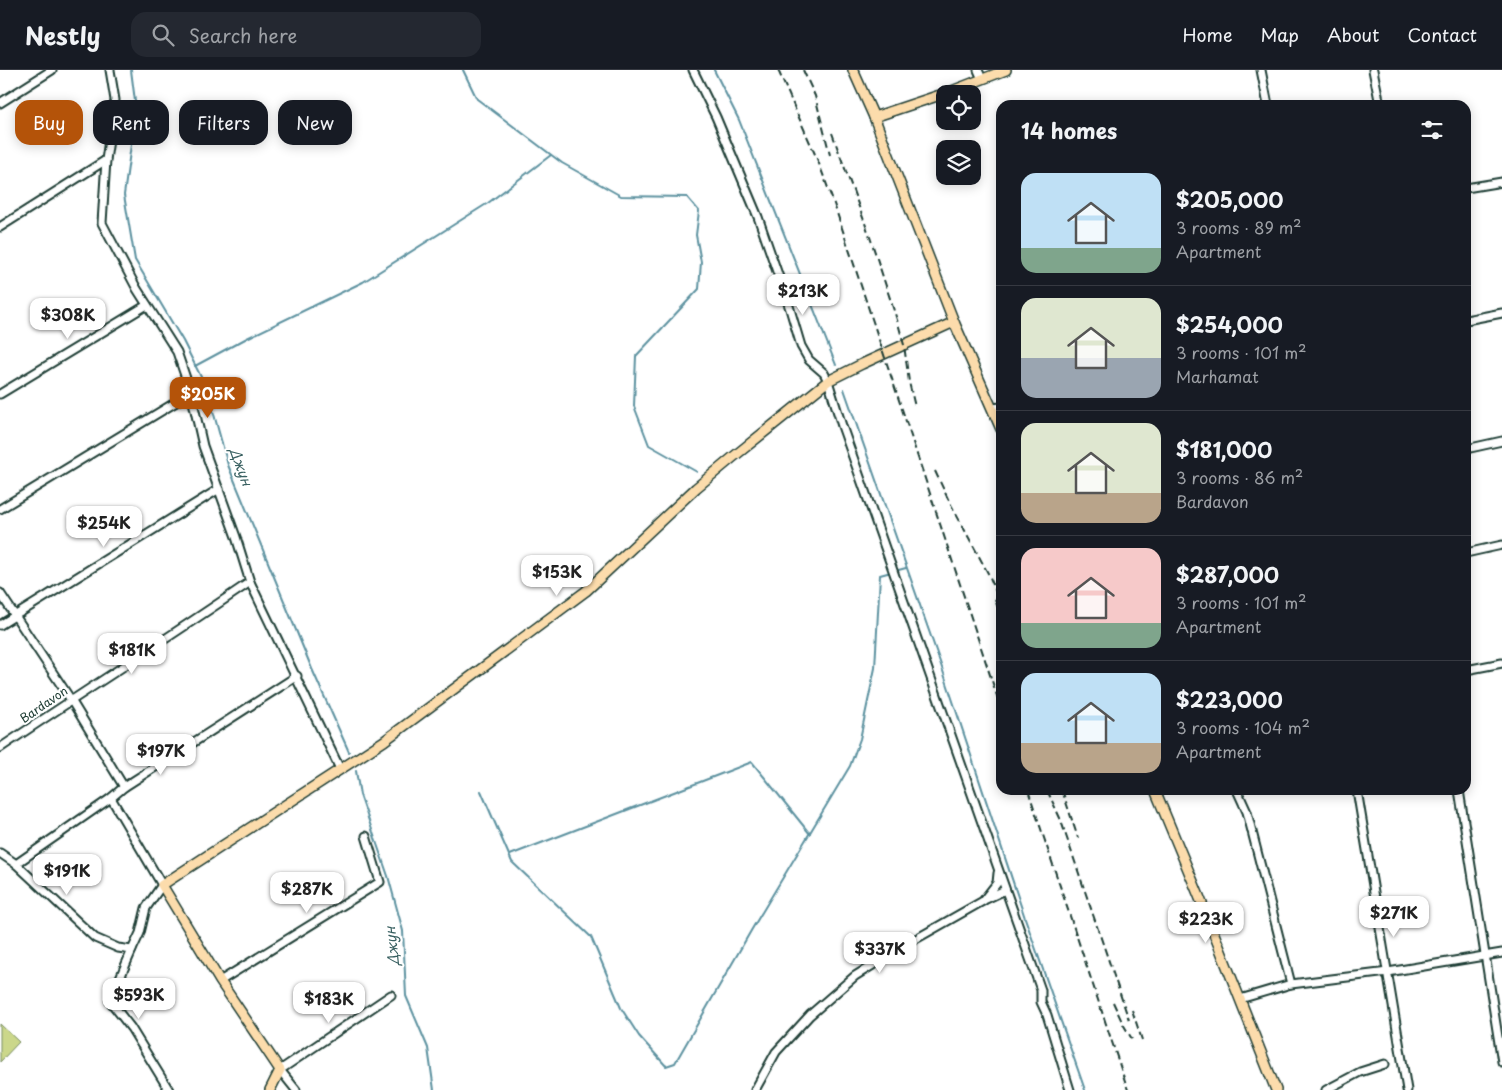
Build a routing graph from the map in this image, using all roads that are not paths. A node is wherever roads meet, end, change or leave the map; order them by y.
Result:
1 (52, 70) edge
2 (110, 70) edge
3 (693, 70) edge
4 (853, 70) edge
5 (978, 70) edge
6 (1006, 70) edge
7 (1261, 70) edge
8 (1373, 70) edge
9 (982, 79) junction
10 (1267, 100) edge
11 (1379, 100) edge
12 (0, 103) edge
13 (874, 117) junction
14 (106, 160) junction
15 (1502, 182) edge
16 (1471, 187) edge
17 (0, 227) edge
18 (147, 305) junction
19 (1502, 313) edge
20 (1471, 319) edge
21 (954, 322) junction
22 (828, 381) junction
23 (191, 393) junction
24 (0, 394) edge
25 (996, 405) edge
26 (1502, 441) edge
27 (1471, 448) edge
28 (219, 489) junction
29 (0, 509) edge
30 (1502, 545) edge
31 (1471, 552) edge
32 (250, 582) junction
33 (0, 593) edge
34 (14, 616) junction
35 (0, 625) edge
36 (1502, 664) edge
37 (1471, 669) edge
38 (297, 676) junction
39 (71, 700) junction
40 (0, 748) edge
41 (340, 769) junction
42 (124, 787) junction
43 (1157, 795) edge
44 (1239, 795) edge
45 (1358, 795) edge
46 (1460, 795) edge
47 (111, 798) junction
48 (366, 836) dead end
49 (0, 853) edge
50 (16, 864) junction
51 (999, 871) junction
52 (162, 885) junction
53 (1005, 890) junction
54 (983, 901) junction
55 (132, 950) junction
56 (1502, 953) edge
57 (1486, 956) junction
58 (1388, 972) junction
59 (220, 980) junction
60 (1291, 984) junction
61 (391, 996) dead end
62 (1240, 999) junction
63 (1502, 1062) edge
64 (1385, 1064) dead end
65 (280, 1070) junction
66 (170, 1090) edge
67 (270, 1090) edge
68 (296, 1090) edge
69 (754, 1090) edge
70 (1070, 1090) edge
71 (1276, 1090) edge
72 (1326, 1090) edge
73 (1408, 1090) edge

1 - 12 street
2 - 14 street
3 - 22 street
4 - 13 main road
5 - 9 street
6 - 9 main road
7 - 10 street
8 - 11 street
9 - 13 main road
13 - 21 main road
14 - 17 street
14 - 18 street
15 - 16 street
18 - 23 street
18 - 24 street
19 - 20 street
21 - 22 main road
21 - 25 main road
22 - 41 main road
22 - 51 street
23 - 28 street
23 - 29 street
26 - 27 street
28 - 32 street
28 - 34 street
30 - 31 street
32 - 38 street
32 - 39 street, Bardavon
33 - 34 street
34 - 35 street
34 - 39 street
36 - 37 street
38 - 41 street
38 - 42 street
39 - 40 street, Bardavon
39 - 42 street
41 - 52 main road
42 - 47 street
43 - 62 main road
44 - 60 street
45 - 58 street
46 - 57 street
47 - 50 street
47 - 52 street
48 - 59 street
49 - 50 street
50 - 55 street
51 - 53 street
51 - 54 street
52 - 55 street
52 - 59 main road
53 - 54 street
53 - 70 street
54 - 69 street
55 - 66 street
56 - 57 street
57 - 58 street
57 - 63 street
58 - 60 street
58 - 73 street
59 - 65 main road
60 - 62 street
61 - 65 street
62 - 71 main road
64 - 72 street
65 - 67 main road
65 - 68 street

